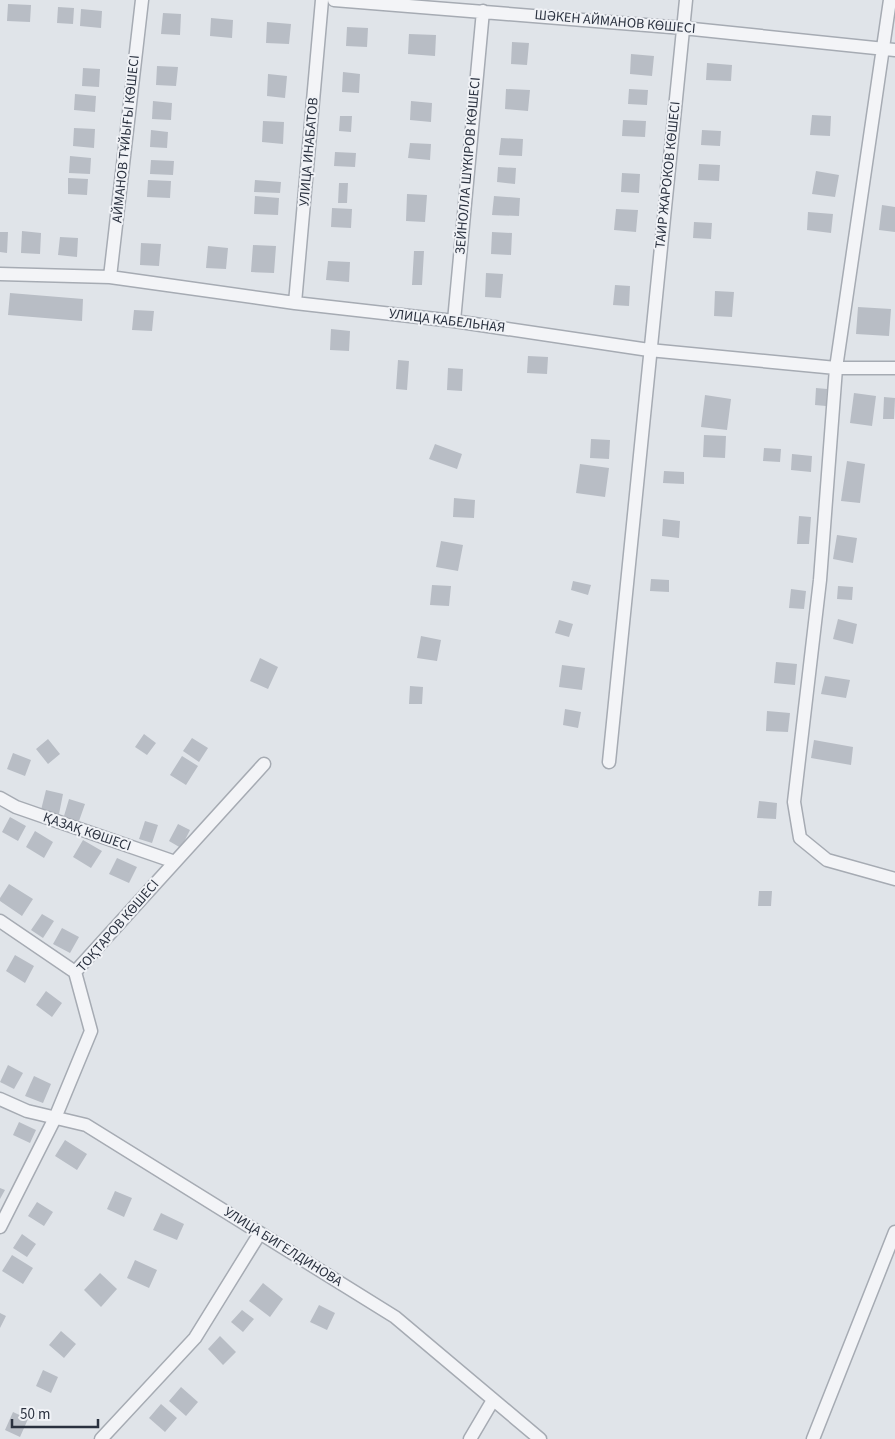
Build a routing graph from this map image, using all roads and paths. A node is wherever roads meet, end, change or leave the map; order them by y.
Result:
1 (142, 0) edge
2 (322, 0) edge
3 (334, 0) edge
4 (686, 0) edge
5 (890, 0) edge
6 (483, 11) junction
7 (683, 28) junction
8 (890, 49) edge
9 (0, 274) edge
10 (110, 277) junction
11 (296, 303) junction
12 (454, 321) junction
13 (649, 350) junction
14 (836, 368) junction
15 (895, 368) edge
16 (608, 762) dead end
17 (264, 764) dead end
18 (0, 798) edge
19 (175, 862) junction
20 (895, 879) edge
21 (0, 921) edge
22 (75, 972) junction
23 (0, 1099) edge
24 (55, 1118) junction
25 (0, 1227) edge
26 (895, 1232) edge
27 (260, 1233) junction
28 (494, 1400) junction
29 (102, 1439) edge
30 (470, 1439) edge
31 (540, 1439) edge
32 (813, 1439) edge

1 - 10 street, АЙМАНОВ ТҰЙЫҒЫ КӨШЕСІ
2 - 11 street, УЛИЦА ИНАБАТОВ
3 - 6 street, ШӘКЕН АЙМАНОВ КӨШЕСІ
4 - 7 street, ТАИР ЖАРОКОВ КӨШЕСІ
5 - 8 street
6 - 7 street, ШӘКЕН АЙМАНОВ КӨШЕСІ
6 - 12 street, ЗЕЙНОЛЛА ШҮКІРОВ КӨШЕСІ
7 - 8 street, ШӘКЕН АЙМАНОВ КӨШЕСІ
7 - 13 street, ТАИР ЖАРОКОВ КӨШЕСІ
8 - 14 street
9 - 10 street, УЛИЦА КАБЕЛЬНАЯ
10 - 11 street, УЛИЦА КАБЕЛЬНАЯ
11 - 12 street, УЛИЦА КАБЕЛЬНАЯ
12 - 13 street, УЛИЦА КАБЕЛЬНАЯ
13 - 14 street, УЛИЦА КАБЕЛЬНАЯ
13 - 16 street, ТАИР ЖАРОКОВ КӨШЕСІ
14 - 15 street, УЛИЦА КАБЕЛЬНАЯ
14 - 20 street
17 - 19 street, ТОҚТАРОВ КӨШЕСІ
18 - 19 street, ҚАЗАҚ КӨШЕСІ
19 - 22 street, ТОҚТАРОВ КӨШЕСІ
21 - 22 street
22 - 24 street, ТОҚТАРОВ КӨШЕСІ
23 - 24 street, УЛИЦА БИГЕЛДИНОВА
24 - 25 street, ТОҚТАРОВ КӨШЕСІ
24 - 27 street, УЛИЦА БИГЕЛДИНОВА
26 - 32 street
27 - 28 street, УЛИЦА БИГЕЛДИНОВА
27 - 29 street
28 - 30 street
28 - 31 street, УЛИЦА БИГЕЛДИНОВА

